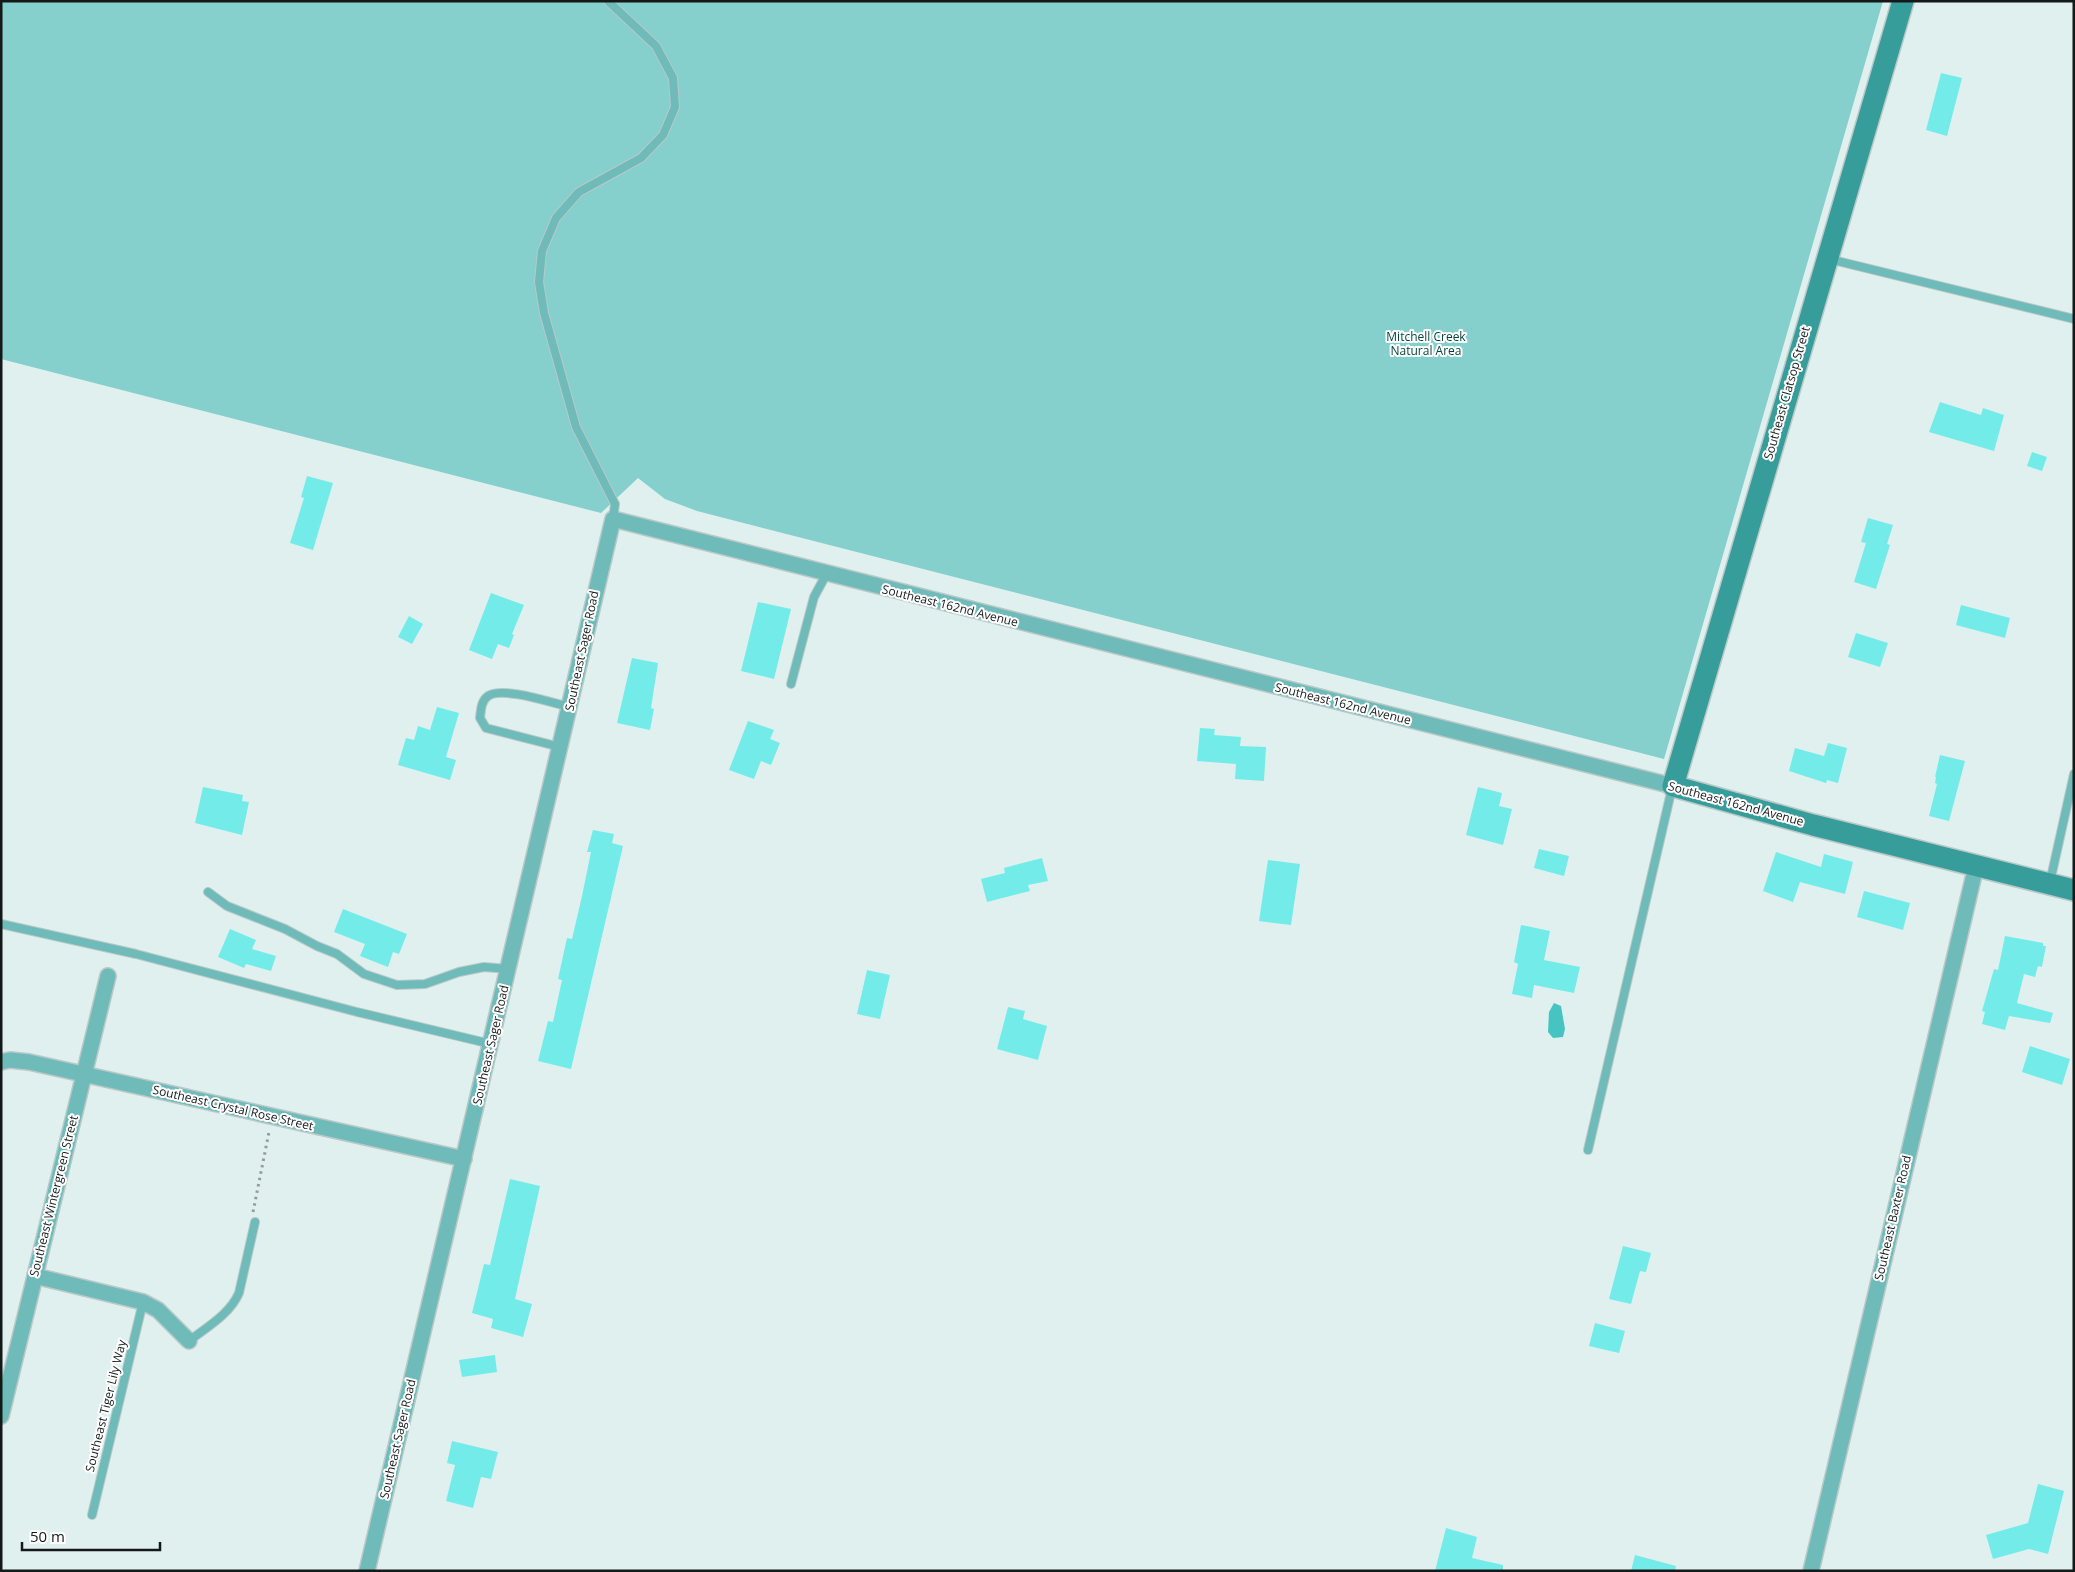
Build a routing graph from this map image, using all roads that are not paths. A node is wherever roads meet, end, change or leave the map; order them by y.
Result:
1 (608, 1) edge
2 (1903, 1) edge
3 (1827, 258) junction
4 (2074, 319) edge
5 (612, 519) junction
6 (827, 574) junction
7 (791, 684) dead end
8 (570, 707) junction
9 (560, 747) junction
10 (2074, 774) edge
11 (1672, 786) junction
12 (1976, 866) junction
13 (2050, 884) junction
14 (2074, 890) edge
15 (208, 892) dead end
16 (1, 924) edge
17 (509, 968) junction
18 (108, 976) dead end
19 (491, 1044) junction
20 (1, 1062) edge
21 (84, 1074) junction
22 (1588, 1150) dead end
23 (464, 1159) junction
24 (255, 1222) road end
25 (35, 1276) junction
26 (143, 1302) junction
27 (189, 1341) joint
28 (3, 1399) edge
29 (1, 1416) edge
30 (92, 1515) dead end
31 (368, 1571) edge
32 (1811, 1571) edge

1 - 5 lane
2 - 3 street, Southeast Clatsop Street
3 - 4 lane
3 - 11 street, Southeast Clatsop Street
5 - 6 street, Southeast 162nd Avenue
5 - 8 street, Southeast Sager Road
6 - 7 lane
6 - 11 street, Southeast 162nd Avenue
8 - 9 street, Southeast Sager Road
8 - 9 lane
9 - 17 street, Southeast Sager Road
10 - 13 lane
11 - 12 street, Southeast 162nd Avenue
11 - 22 lane
12 - 13 street, Southeast 162nd Avenue
12 - 32 street, Southeast Baxter Road
13 - 14 street, Southeast 162nd Avenue
15 - 17 lane
16 - 19 lane
17 - 19 street, Southeast Sager Road
18 - 21 street, Southeast Wintergreen Street
19 - 23 street, Southeast Sager Road
20 - 21 street, Southeast Crystal Rose Street
21 - 23 street, Southeast Crystal Rose Street
21 - 25 street, Southeast Wintergreen Street
23 - 31 street, Southeast Sager Road
24 - 27 lane
25 - 26 street
25 - 28 street, Southeast Wintergreen Street
26 - 27 street
26 - 30 lane, Southeast Tiger Lily Way
28 - 29 street, Southeast Wintergreen Street

